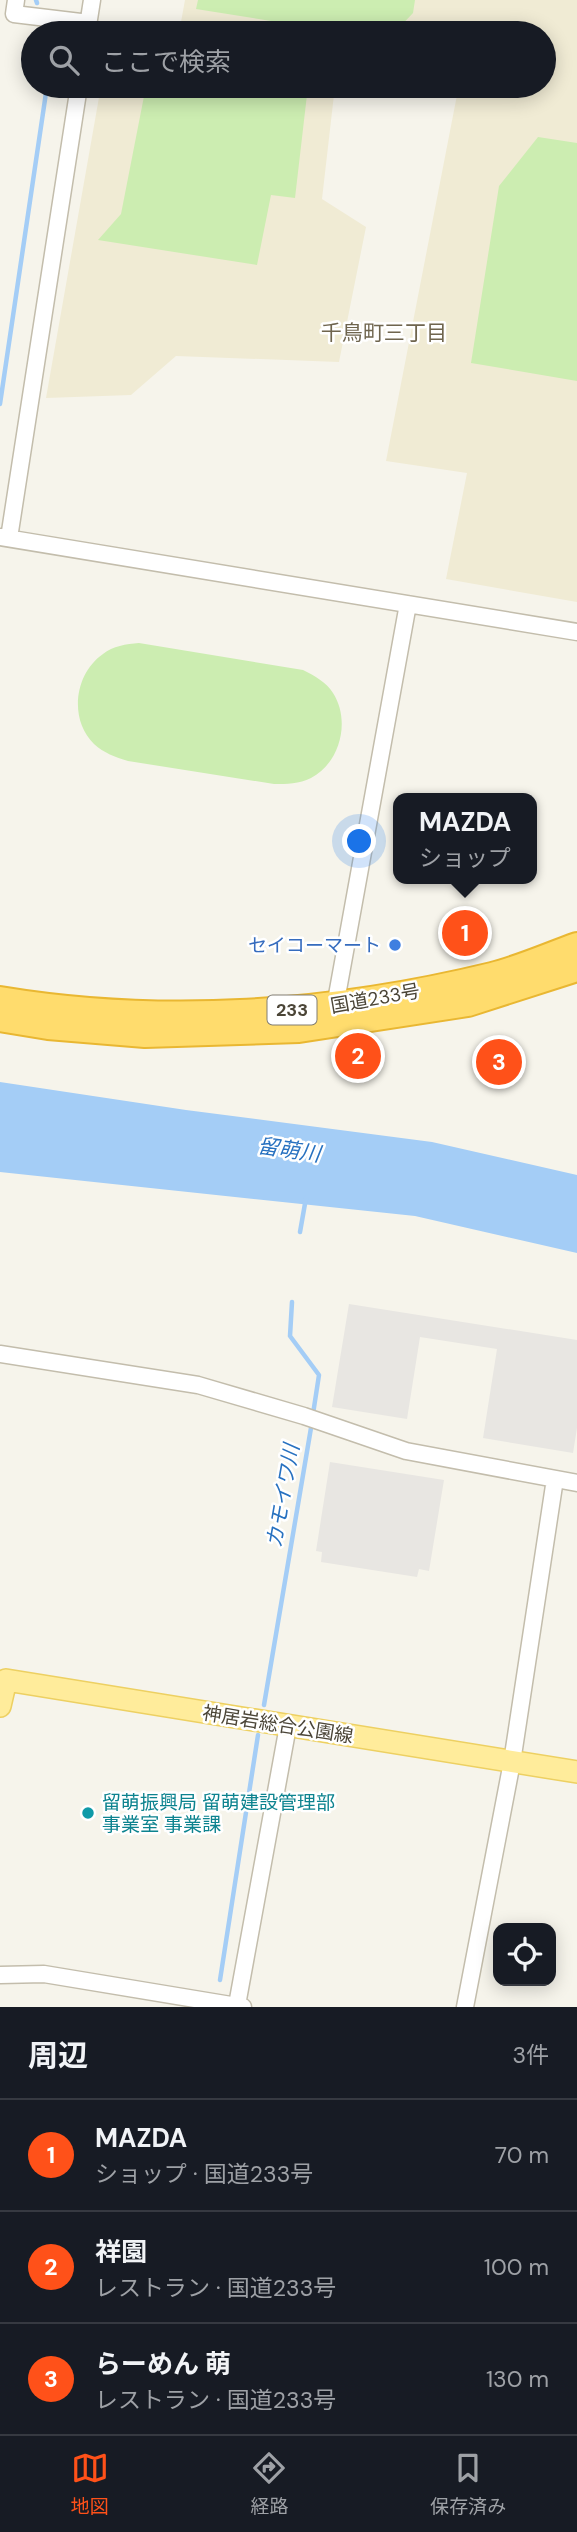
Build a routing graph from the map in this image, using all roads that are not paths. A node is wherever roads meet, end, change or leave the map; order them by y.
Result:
1 (16, 0) edge
2 (92, 0) edge
3 (51, 21) edge
4 (89, 21) edge
5 (77, 98) edge
6 (4, 538) edge
7 (408, 604) junction
8 (577, 632) edge
9 (577, 946) edge
10 (577, 969) edge
11 (0, 999) edge
12 (334, 1016) junction
13 (0, 1019) edge
14 (0, 1353) edge
15 (555, 1479) junction
16 (577, 1483) edge
17 (3, 1680) edge
18 (0, 1706) edge
19 (288, 1726) junction
20 (512, 1762) junction
21 (577, 1772) edge
22 (0, 1975) edge
23 (240, 2006) edge
24 (464, 2007) edge

1 - 3 street
2 - 4 street
5 - 6 street
6 - 7 street
7 - 8 street
7 - 12 street
9 - 12 highway, 国道233号 / 233
10 - 12 highway, 国道233号 / 233
11 - 12 highway, 国道233号 / 233
12 - 13 highway, 国道233号 / 233
14 - 15 street
15 - 16 street
15 - 20 street
17 - 18 main road, 神居岩総合公園線
17 - 19 main road, 神居岩総合公園線
19 - 20 main road, 神居岩総合公園線
19 - 23 street
20 - 21 main road, 神居岩総合公園線
20 - 24 street
22 - 23 street

